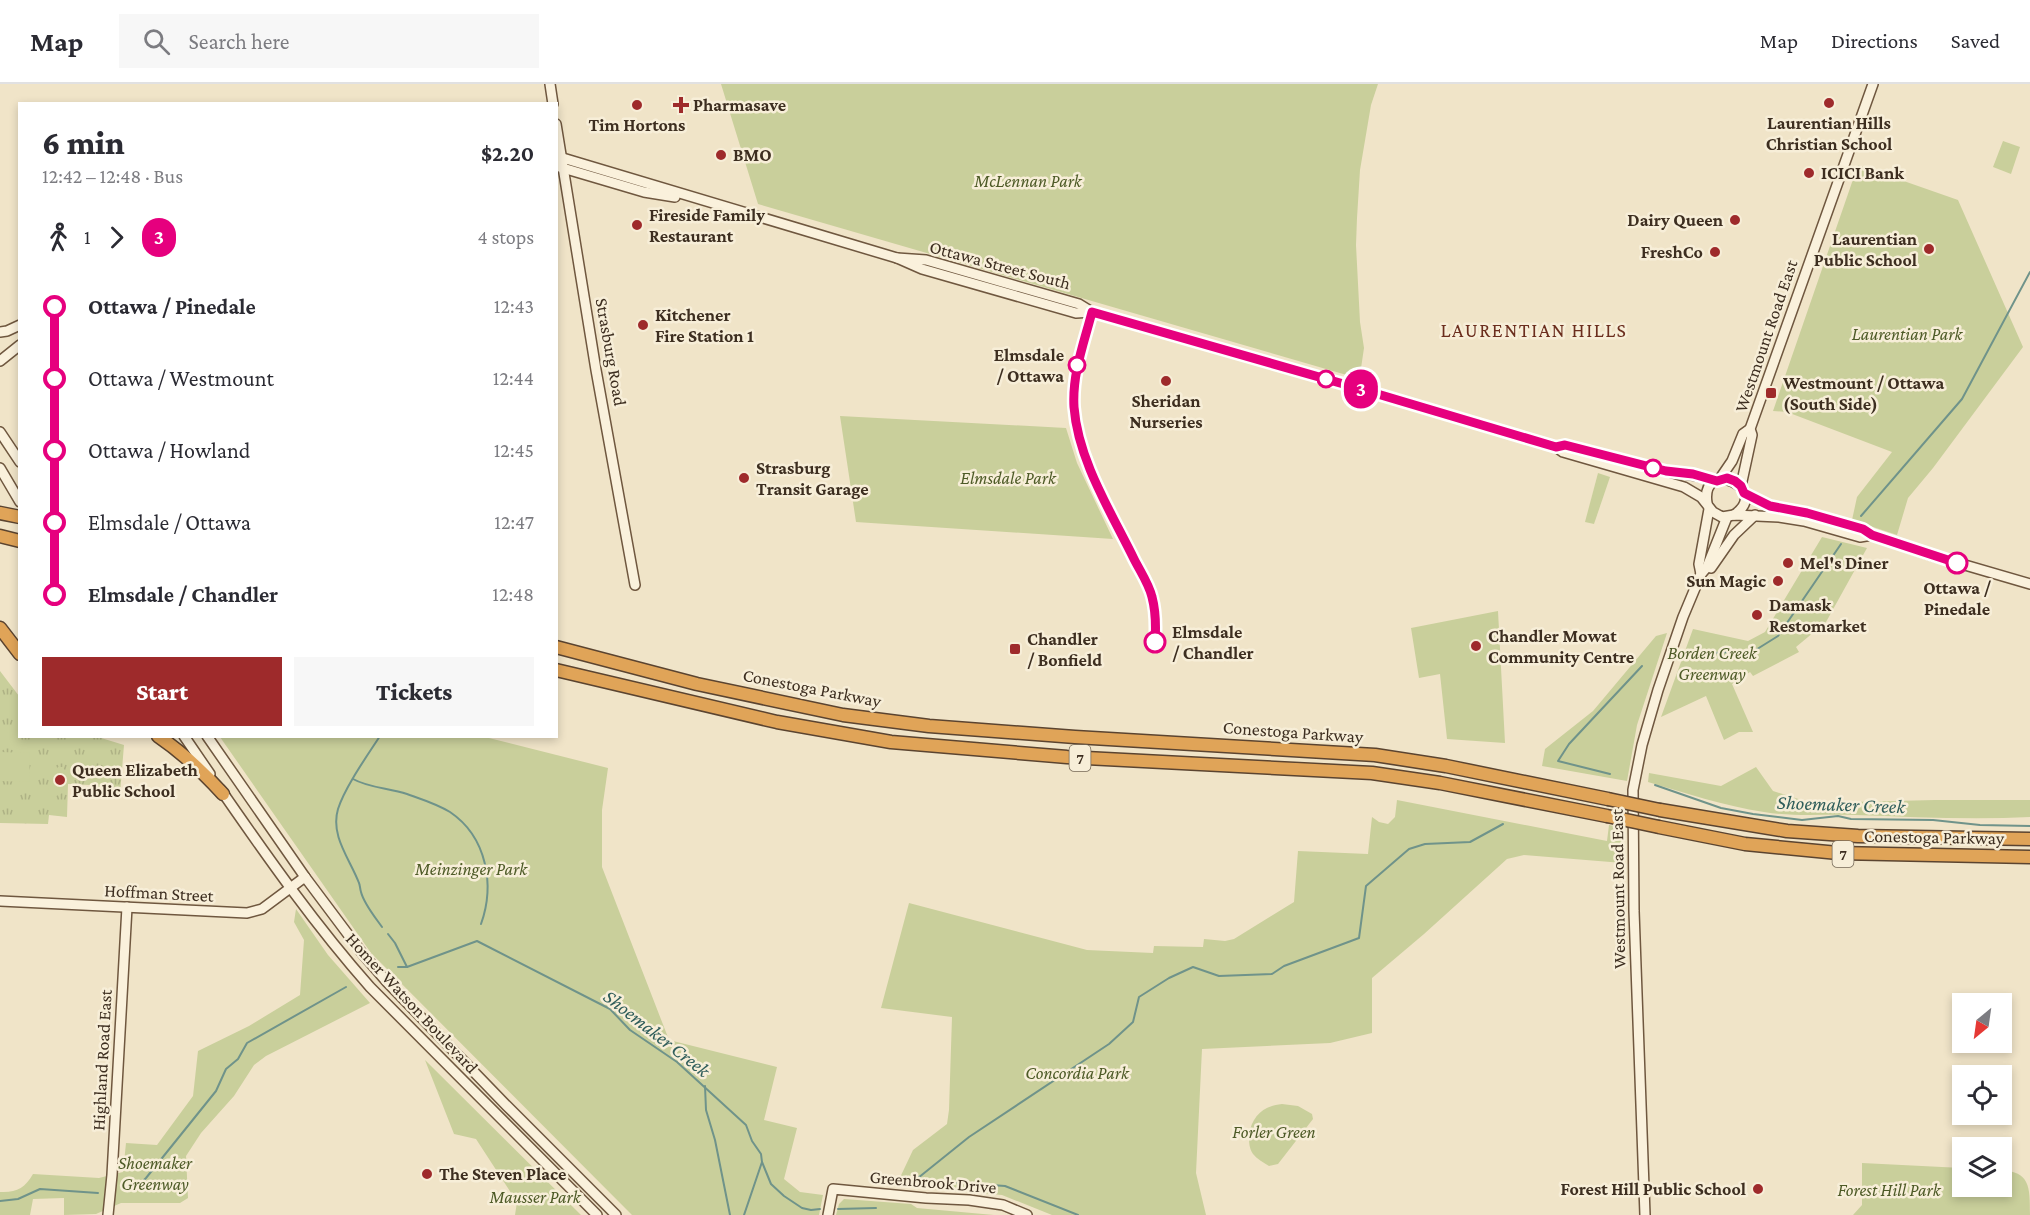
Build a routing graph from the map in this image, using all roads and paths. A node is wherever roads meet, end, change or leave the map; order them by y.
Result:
1 (550, 84) edge
2 (1873, 84) edge
3 (553, 102) edge
4 (558, 143) edge
5 (560, 162) edge
6 (18, 326) edge
7 (0, 332) edge
8 (18, 347) edge
9 (0, 361) edge
10 (1750, 429) junction
11 (0, 432) edge
12 (1556, 447) junction
13 (18, 459) edge
14 (0, 468) edge
15 (1718, 480) junction
16 (1743, 486) junction
17 (18, 499) edge
18 (1708, 506) junction
19 (1770, 506) junction
20 (1, 513) edge
21 (1755, 515) junction
22 (1731, 516) junction
23 (18, 517) edge
24 (1872, 535) junction
25 (0, 536) edge
26 (18, 540) edge
27 (1699, 578) junction
28 (2030, 584) edge
29 (635, 585) dead end
30 (0, 627) edge
31 (18, 643) edge
32 (558, 648) edge
33 (18, 651) edge
34 (558, 670) edge
35 (161, 738) edge
36 (185, 738) edge
37 (208, 738) edge
38 (223, 794) junction
39 (2030, 839) edge
40 (2030, 857) edge
41 (305, 877) junction
42 (292, 888) junction
43 (0, 901) edge
44 (127, 908) junction
45 (108, 1215) edge
46 (597, 1215) edge
47 (616, 1215) edge
48 (828, 1215) edge
49 (1027, 1215) edge
50 (1645, 1215) edge

1 - 3 main road
2 - 10 main road, Westmount Road East
4 - 5 main road, Strasburg Road
5 - 12 main road, Ottawa Street South
5 - 29 main road, Strasburg Road
6 - 7 main road
8 - 9 main road
10 - 15 main road
10 - 16 main road
11 - 13 main road
12 - 15 main road
12 - 18 main road
14 - 17 main road
15 - 16 main road
15 - 18 main road
16 - 19 main road
16 - 19 main road
16 - 22 main road
18 - 22 main road
18 - 27 main road
19 - 24 main road
20 - 23 highway
21 - 22 main road
21 - 24 main road
21 - 27 main road
22 - 27 main road
24 - 28 main road
25 - 26 highway
27 - 50 main road, Westmount Road East
30 - 31 highway
30 - 33 highway
32 - 39 highway, Conestoga Parkway / 7, bridge
34 - 40 highway, Conestoga Parkway / 7, bridge
35 - 38 highway
36 - 38 main road, Homer Watson Boulevard
37 - 41 main road, Homer Watson Boulevard
38 - 42 main road, Homer Watson Boulevard
41 - 42 main road, Hoffman Street
41 - 47 main road, Homer Watson Boulevard
42 - 44 main road, Hoffman Street
42 - 46 main road, Homer Watson Boulevard
43 - 44 main road, Hoffman Street
44 - 45 main road, Highland Road East
48 - 49 main road, Greenbrook Drive

